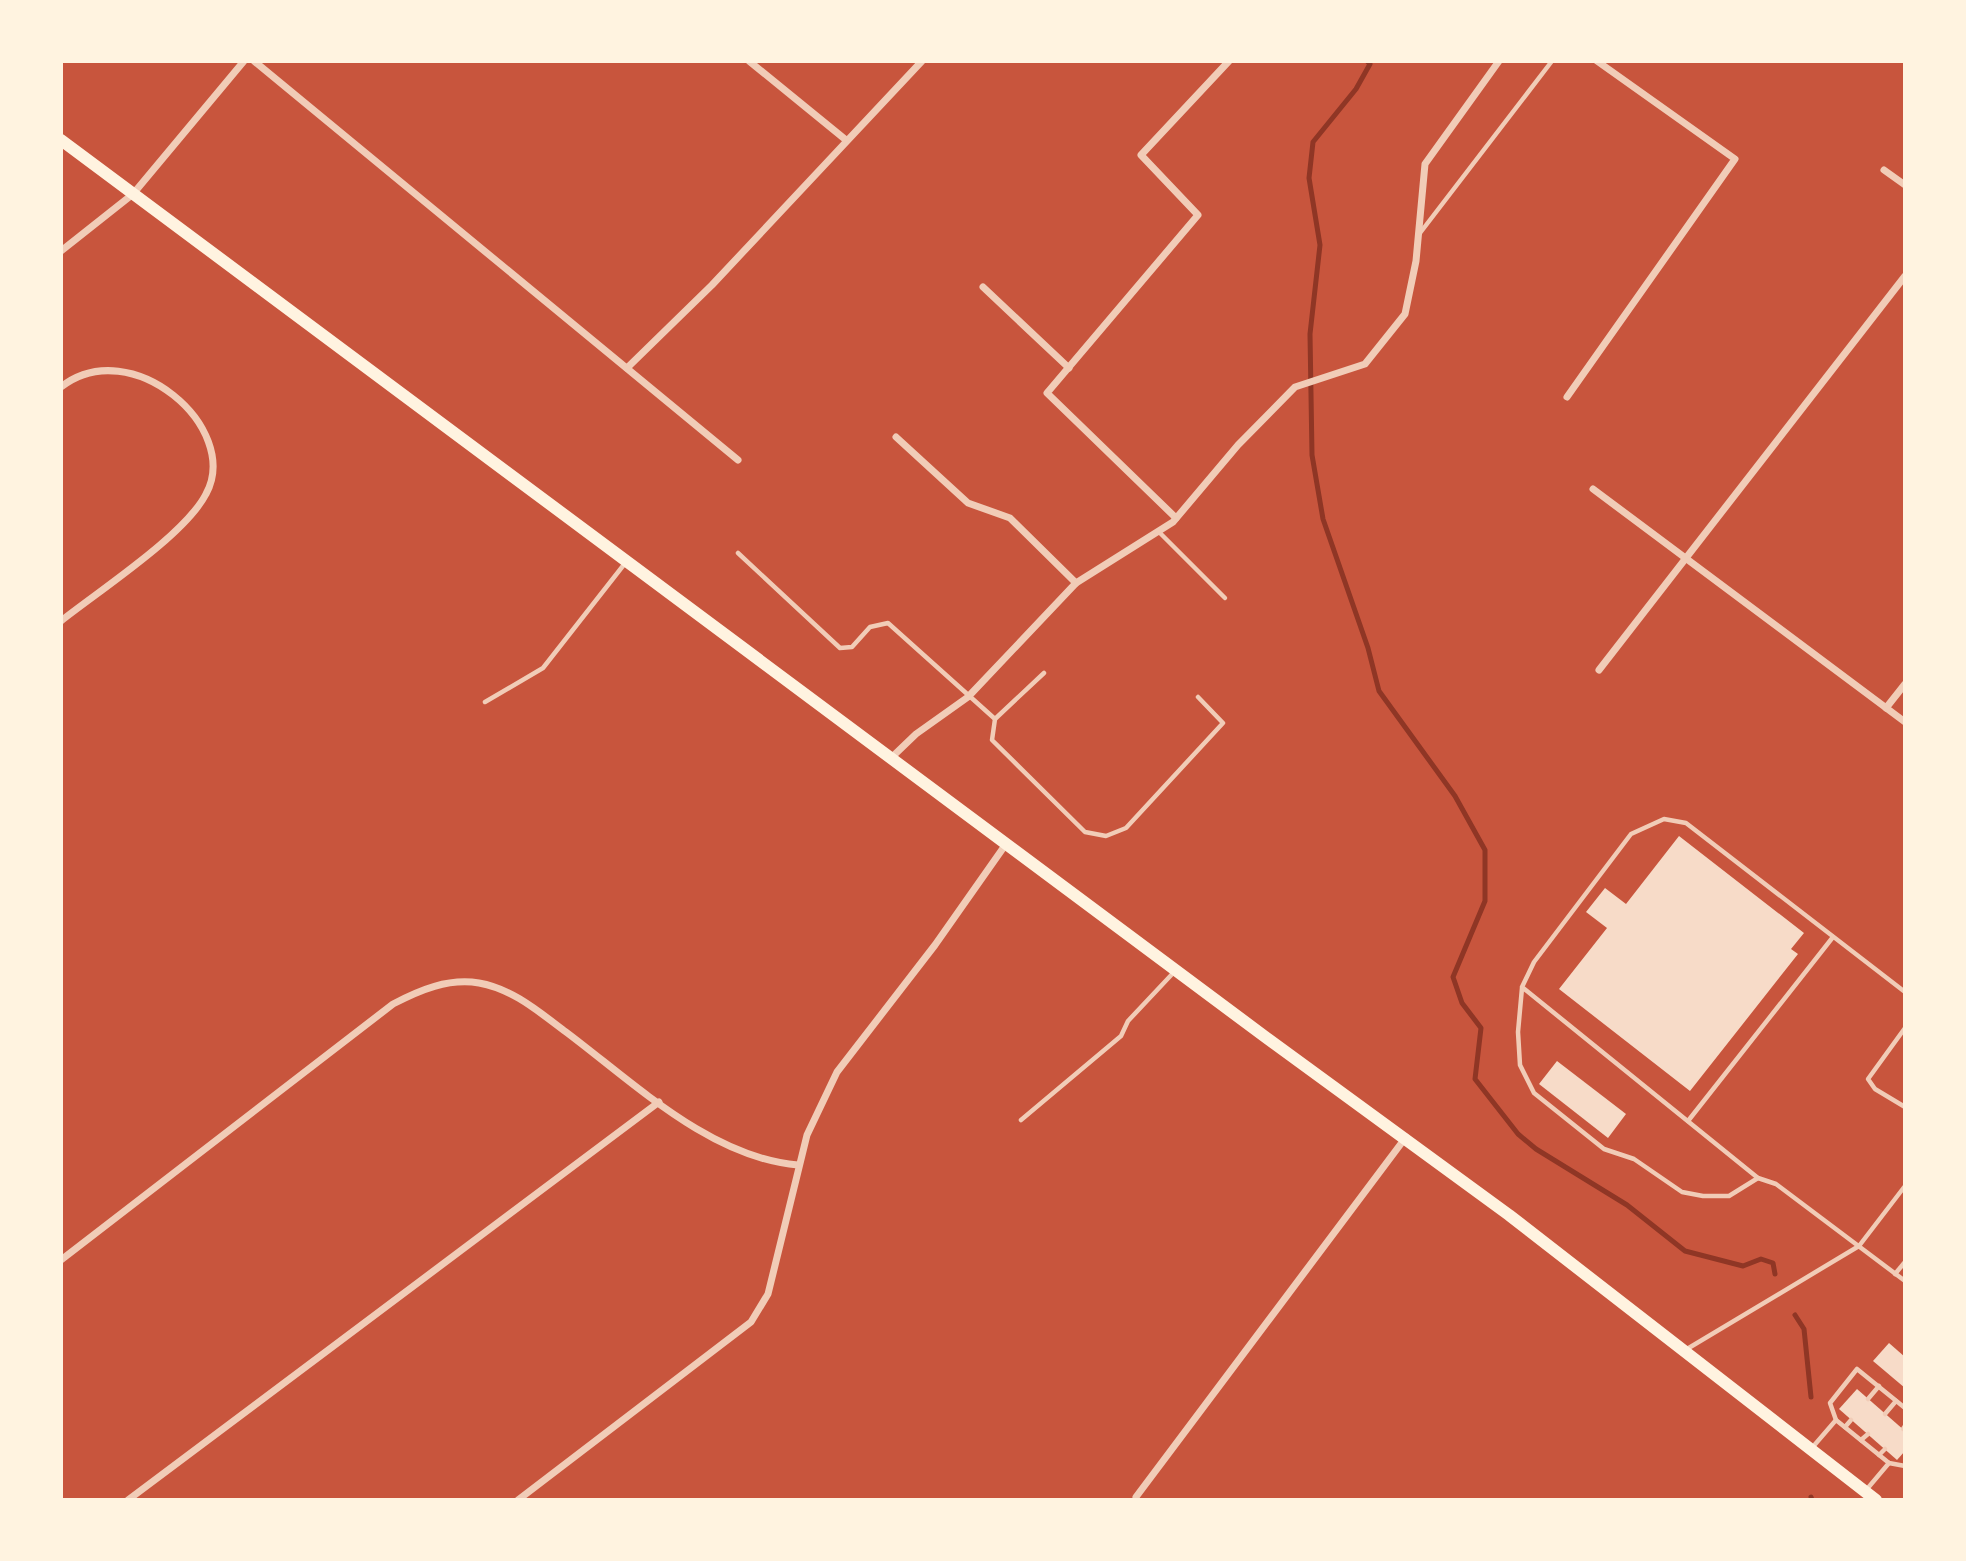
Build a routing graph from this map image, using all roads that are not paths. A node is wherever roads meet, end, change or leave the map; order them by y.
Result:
1 (244, 61) edge
2 (254, 61) edge
3 (749, 61) edge
4 (922, 61) edge
5 (1229, 61) edge
6 (1499, 61) edge
7 (1552, 61) edge
8 (1597, 61) edge
9 (61, 140) edge
10 (846, 140) junction
11 (1884, 170) dead end
12 (1905, 185) edge
13 (133, 194) junction
14 (1419, 235) junction
15 (61, 251) edge
16 (1905, 276) edge
17 (982, 287) dead end
18 (627, 368) junction
19 (1069, 368) junction
20 (61, 387) edge
21 (1567, 397) dead end
22 (896, 437) dead end
23 (738, 460) dead end
24 (1593, 489) dead end
25 (1176, 517) junction
26 (1158, 530) junction
27 (738, 552) dead end
28 (1685, 560) junction
29 (626, 562) junction
30 (1076, 583) junction
31 (1225, 598) dead end
32 (61, 621) edge
33 (1599, 670) dead end
34 (1044, 673) dead end
35 (1905, 684) edge
36 (968, 697) junction
37 (1198, 697) dead end
38 (485, 702) dead end
39 (1886, 708) junction
40 (995, 719) junction
41 (1905, 722) edge
42 (890, 759) junction
43 (1006, 844) junction
44 (1833, 937) junction
45 (1176, 970) junction
46 (1522, 987) junction
47 (1905, 992) edge
48 (1905, 1028) edge
49 (659, 1102) junction
50 (1905, 1107) edge
51 (1021, 1120) dead end
52 (1688, 1121) junction
53 (1406, 1137) junction
54 (798, 1165) junction
55 (1758, 1178) junction
56 (1905, 1186) edge
57 (1859, 1246) junction
58 (61, 1260) edge
59 (1905, 1262) edge
60 (1895, 1274) junction
61 (1905, 1281) edge
62 (1686, 1349) junction
63 (1879, 1386) junction
64 (1868, 1399) dead end
65 (1896, 1401) junction
66 (1905, 1408) edge
67 (1885, 1414) dead end
68 (1836, 1420) junction
69 (1851, 1420) dead end
70 (1845, 1427) junction
71 (1868, 1434) dead end
72 (1861, 1440) junction
73 (1811, 1449) junction
74 (1885, 1449) dead end
75 (1879, 1455) junction
76 (1889, 1463) junction
77 (1905, 1466) edge
78 (1871, 1496) edge
79 (1136, 1497) dead end
80 (128, 1500) edge
81 (518, 1500) edge

1 - 13 street
2 - 18 street
3 - 10 street
4 - 10 street
5 - 19 street
6 - 14 street
7 - 14 lane
8 - 21 street
9 - 13 main road
10 - 18 street
11 - 12 street
13 - 15 street
13 - 29 main road
14 - 25 street
16 - 28 street
17 - 19 street
18 - 23 street
19 - 25 street
20 - 32 street
22 - 30 street
24 - 28 street
25 - 26 street
26 - 30 street
26 - 31 lane
27 - 36 lane
28 - 33 street
28 - 39 street
29 - 38 lane
29 - 42 main road
30 - 36 street
34 - 40 lane
35 - 39 street
36 - 40 lane
36 - 42 street
37 - 40 lane
39 - 41 street
42 - 43 main road
43 - 45 main road
43 - 54 street
44 - 46 lane
44 - 47 lane
44 - 52 lane
45 - 51 lane
45 - 53 main road
46 - 52 lane
46 - 55 lane
48 - 50 lane
49 - 54 street
49 - 58 street
49 - 80 street
52 - 55 lane
53 - 62 main road
53 - 79 street
54 - 81 street
55 - 57 lane
56 - 57 lane
57 - 60 lane
57 - 62 lane
59 - 60 lane
60 - 61 lane
62 - 73 main road
63 - 64 lane
63 - 65 lane
63 - 68 lane
65 - 66 lane
65 - 67 lane
68 - 70 lane
68 - 73 lane
69 - 70 lane
70 - 72 lane
71 - 72 lane
72 - 75 lane
73 - 78 main road
74 - 75 lane
75 - 76 lane
76 - 77 lane
76 - 78 lane

